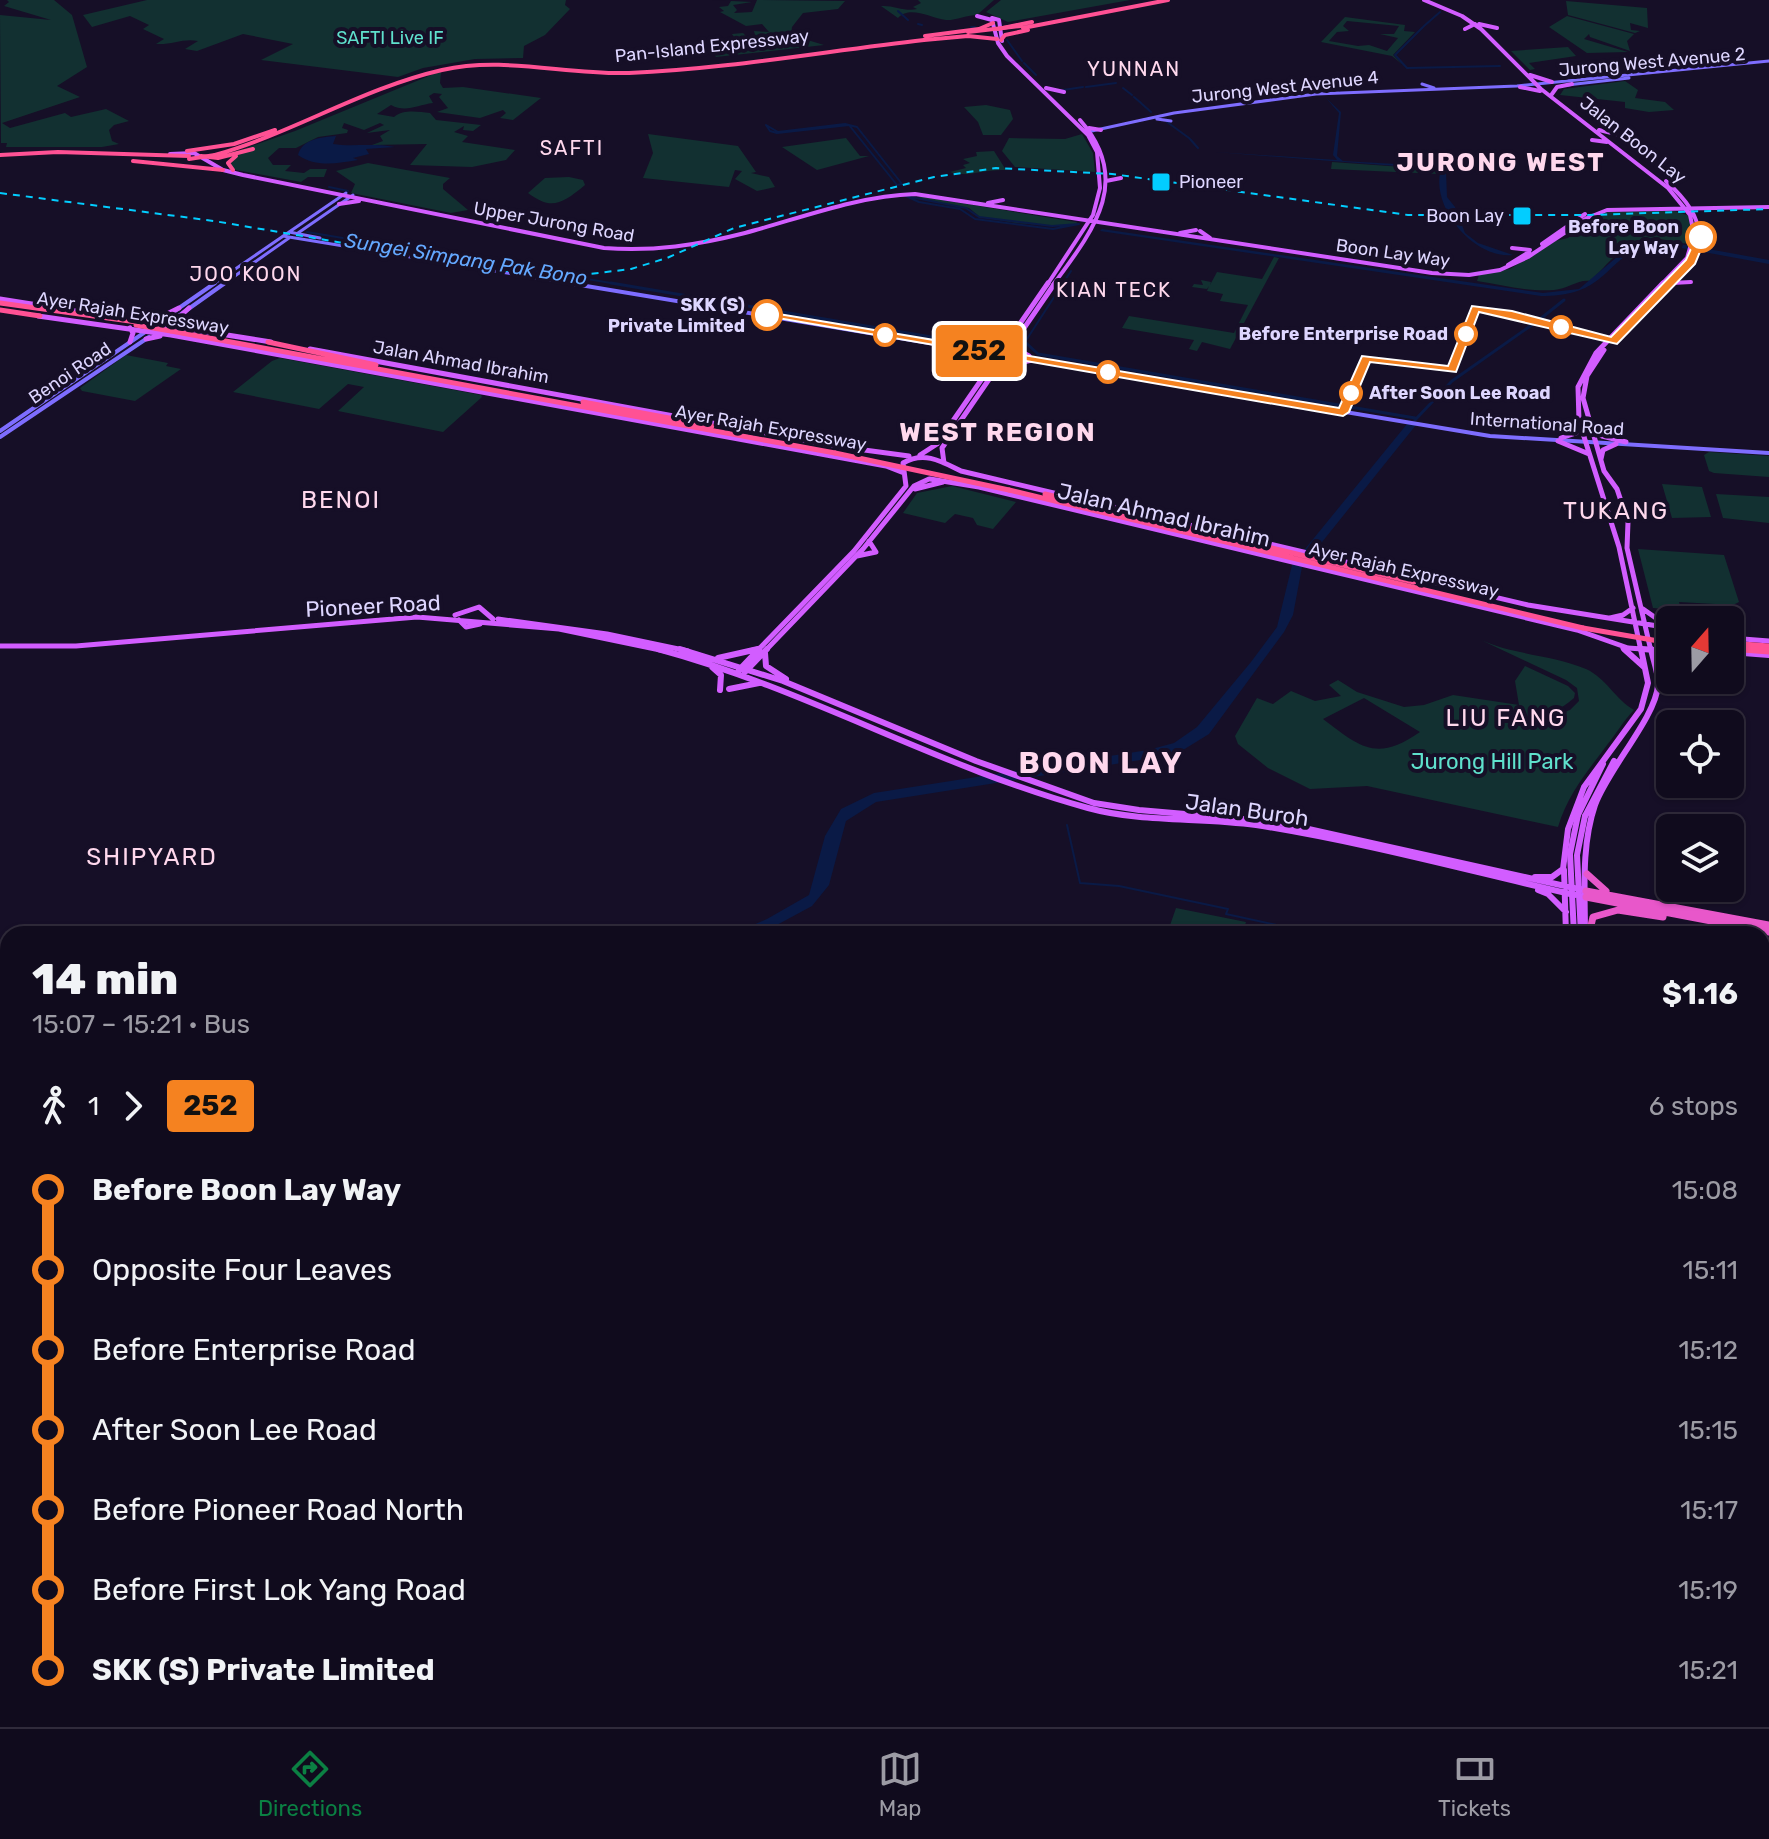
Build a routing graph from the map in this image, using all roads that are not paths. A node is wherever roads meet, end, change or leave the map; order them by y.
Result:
1 (1152, 0) edge
2 (1168, 0) edge
3 (1426, 0) edge
4 (1079, 16) junction
5 (999, 20) junction
6 (993, 23) junction
7 (1012, 24) junction
8 (1477, 24) junction
9 (1021, 28) junction
10 (979, 29) junction
11 (1465, 29) dead end
12 (997, 30) junction
13 (1475, 30) dead end
14 (1488, 34) junction
15 (981, 36) junction
16 (916, 40) junction
17 (999, 40) junction
18 (1769, 63) edge
19 (1529, 76) junction
20 (1552, 82) junction
21 (1538, 84) junction
22 (1572, 84) junction
23 (1520, 87) junction
24 (1046, 88) junction
25 (1414, 90) junction
26 (1443, 90) junction
27 (1336, 92) junction
28 (1316, 94) junction
29 (1550, 94) junction
30 (1437, 95) dead end
31 (1057, 99) junction
32 (1176, 114) junction
33 (1150, 118) junction
34 (1156, 119) junction
35 (310, 121) junction
36 (1103, 131) junction
37 (1597, 131) junction
38 (1089, 133) junction
39 (1612, 143) junction
40 (132, 147) dead end
41 (115, 152) junction
42 (214, 152) junction
43 (35, 153) junction
44 (139, 153) junction
45 (188, 155) junction
46 (202, 155) junction
47 (238, 155) junction
48 (0, 156) edge
49 (87, 156) junction
50 (209, 159) junction
51 (173, 164) junction
52 (223, 170) junction
53 (233, 170) junction
54 (1121, 178) dead end
55 (1106, 181) junction
56 (329, 192) junction
57 (348, 195) junction
58 (1679, 196) junction
59 (337, 203) junction
60 (383, 204) junction
61 (982, 204) junction
62 (1665, 206) junction
63 (1769, 206) edge
64 (404, 207) junction
65 (1689, 207) junction
66 (1716, 207) junction
67 (1016, 209) junction
68 (1690, 215) junction
69 (1698, 217) junction
70 (1093, 220) junction
71 (1079, 221) junction
72 (1113, 224) junction
73 (297, 227) junction
74 (304, 228) junction
75 (1085, 229) junction
76 (280, 231) dead end
77 (1180, 233) junction
78 (296, 234) junction
79 (274, 235) dead end
80 (290, 235) junction
81 (283, 236) joint
82 (308, 238) junction
83 (1210, 238) junction
84 (272, 244) junction
85 (281, 244) junction
86 (1695, 248) junction
87 (1533, 249) junction
88 (1515, 260) junction
89 (1680, 271) junction
90 (1672, 283) junction
91 (0, 305) edge
92 (179, 308) junction
93 (189, 308) junction
94 (70, 309) joint
95 (40, 316) joint
96 (133, 318) junction
97 (146, 322) junction
98 (133, 327) junction
99 (158, 327) junction
100 (177, 329) junction
101 (146, 339) junction
102 (1008, 341) junction
103 (130, 342) junction
104 (268, 342) junction
105 (1015, 343) junction
106 (971, 348) junction
107 (259, 352) junction
108 (1000, 353) junction
109 (1008, 354) junction
110 (1031, 358) junction
111 (340, 363) junction
112 (376, 365) junction
113 (995, 366) junction
114 (632, 411) junction
115 (697, 420) junction
116 (1579, 421) junction
117 (1589, 426) junction
118 (697, 429) junction
119 (0, 431) edge
120 (0, 437) edge
121 (1559, 439) junction
122 (1585, 441) junction
123 (1594, 441) junction
124 (1626, 442) junction
125 (1616, 444) junction
126 (797, 450) junction
127 (836, 451) junction
128 (1769, 452) edge
129 (1589, 454) junction
130 (917, 457) junction
131 (1601, 462) junction
132 (944, 463) junction
133 (904, 473) junction
134 (930, 479) junction
135 (960, 482) junction
136 (1010, 488) junction
137 (1037, 488) junction
138 (909, 492) junction
139 (1033, 500) junction
140 (1093, 511) junction
141 (1125, 513) junction
142 (869, 541) junction
143 (857, 556) junction
144 (1312, 560) junction
145 (1382, 570) junction
146 (1419, 593) junction
147 (1633, 608) junction
148 (1643, 609) junction
149 (452, 617) junction
150 (1656, 618) edge
151 (1602, 619) junction
152 (492, 620) junction
153 (1636, 623) junction
154 (1646, 623) junction
155 (1656, 625) edge
156 (1656, 638) edge
157 (0, 645) edge
158 (1619, 645) junction
159 (1744, 647) edge
160 (1769, 648) edge
161 (1642, 650) junction
162 (1652, 650) junction
163 (1656, 650) edge
164 (762, 651) junction
165 (708, 660) junction
166 (1656, 668) edge
167 (1646, 670) junction
168 (742, 671) junction
169 (767, 683) junction
170 (729, 689) dead end
171 (720, 690) dead end
172 (1656, 694) edge
173 (846, 709) junction
174 (1616, 742) junction
175 (1626, 746) junction
176 (1581, 815) junction
177 (1472, 864) junction
178 (1564, 864) junction
179 (1486, 876) junction
180 (1586, 886) junction
181 (1565, 890) junction
182 (1566, 912) junction
183 (1719, 920) junction
184 (1769, 925) edge
185 (1566, 926) edge
186 (1574, 926) edge
187 (1584, 926) edge
188 (1585, 926) edge
189 (1589, 926) edge
190 (1744, 926) edge

1 - 4 highway, Pan-Island Expressway
2 - 9 highway
3 - 8 main road
4 - 7 highway
4 - 9 highway, Pan-Island Expressway
5 - 6 main road
5 - 7 highway
5 - 12 main road
6 - 10 highway
6 - 12 main road
7 - 12 highway
8 - 11 main road
8 - 14 main road, Jalan Boon Lay
8 - 14 main road
9 - 12 highway
9 - 16 highway, Pan-Island Expressway, bridge
9 - 17 highway
10 - 12 highway
10 - 16 highway
12 - 15 highway
12 - 17 main road
13 - 14 main road
14 - 19 main road, Jalan Boon Lay
15 - 16 highway
15 - 17 highway
16 - 35 highway, Pan-Island Expressway
16 - 42 highway, Pan-Island Expressway
17 - 24 main road
17 - 38 main road
18 - 20 main road, Jurong West Avenue 2
18 - 22 main road, Jurong West Avenue 2
19 - 20 main road
19 - 21 main road, Jalan Boon Lay
19 - 23 main road
20 - 21 main road, Jurong West Avenue 2
21 - 22 main road, Jurong West Avenue 2
21 - 23 main road, Jurong West Avenue 4
21 - 29 main road, Jalan Boon Lay
22 - 29 main road
23 - 26 main road, Jurong West Avenue 4
23 - 29 main road
24 - 31 main road
24 - 31 main road
25 - 26 main road, Jurong West Avenue 4
25 - 26 main road
25 - 27 main road, Jurong West Avenue 4
26 - 30 main road
26 - 32 main road, Jurong West Avenue 4
27 - 28 main road, Jurong West Avenue 4
27 - 28 main road
28 - 32 main road, Jurong West Avenue 4
29 - 37 main road, Jalan Boon Lay
31 - 38 main road
32 - 33 main road, Jurong West Avenue 4
32 - 33 main road
32 - 34 main road, Jurong West Avenue 4
32 - 34 main road
33 - 36 main road, Jurong West Avenue 4
34 - 36 main road, Jurong West Avenue 4
35 - 42 highway, Pan-Island Expressway
35 - 47 highway
36 - 38 main road
36 - 38 main road
37 - 39 main road, Jalan Boon Lay
37 - 39 main road
37 - 39 main road
38 - 55 main road
38 - 70 main road
39 - 58 main road, Jalan Boon Lay
40 - 41 highway
41 - 43 highway
41 - 44 highway
42 - 45 highway, Pan-Island Expressway, bridge
42 - 46 highway
43 - 45 highway, Pan-Island Expressway
43 - 48 highway, Pan-Island Expressway
44 - 45 main road
44 - 46 main road
45 - 46 main road
45 - 49 highway, Pan-Island Expressway
46 - 50 highway
46 - 51 highway
46 - 52 main road, Upper Jurong Road
47 - 50 highway
47 - 53 highway
48 - 49 highway, Pan-Island Expressway
49 - 51 highway
50 - 53 main road, Upper Jurong Road
51 - 52 highway
52 - 56 main road, Upper Jurong Road
53 - 57 main road, Upper Jurong Road
54 - 55 main road
55 - 70 main road
56 - 57 main road, Upper Jurong Road
56 - 59 main road
57 - 59 main road, Benoi Road
57 - 60 main road, Upper Jurong Road
57 - 64 main road, Upper Jurong Road
58 - 62 main road
58 - 65 main road, Jalan Boon Lay
58 - 66 main road
59 - 60 main road
59 - 73 main road, Benoi Road
59 - 74 main road, Benoi Road
60 - 64 main road, Upper Jurong Road
61 - 64 main road, Upper Jurong Road
61 - 67 main road, Upper Jurong Road
61 - 67 main road
61 - 71 main road, Upper Jurong Road
62 - 65 main road, Boon Lay Way
62 - 68 main road
62 - 72 main road, Boon Lay Way
62 - 87 main road, Boon Lay Way
63 - 66 main road, Boon Lay Way
65 - 66 main road, Boon Lay Way
65 - 68 main road, Jalan Boon Lay
65 - 69 main road, Jalan Boon Lay
66 - 69 main road
67 - 70 main road, Upper Jurong Road
68 - 86 main road, Jalan Boon Lay
69 - 86 main road, Jalan Boon Lay
70 - 71 main road, Upper Jurong Road
70 - 72 main road
70 - 72 main road
70 - 75 main road
70 - 105 main road
71 - 75 main road
72 - 77 main road, Boon Lay Way
73 - 76 main road
73 - 80 main road, Benoi Road
74 - 78 main road, Benoi Road
74 - 82 main road
75 - 102 main road
77 - 83 main road, Boon Lay Way
77 - 83 main road
78 - 80 main road, Benoi Road
78 - 82 main road, International Road
79 - 84 main road
80 - 81 main road, International Road
80 - 82 main road, International Road
80 - 85 main road, Benoi Road
81 - 84 main road, Benoi Road
82 - 85 main road
82 - 106 main road, International Road
83 - 88 main road, Boon Lay Way
84 - 92 main road, Benoi Road
85 - 93 main road, Benoi Road
86 - 89 main road
87 - 88 main road, Boon Lay Way
87 - 88 main road
89 - 90 main road
89 - 90 main road
89 - 116 main road
90 - 117 main road
91 - 94 highway
91 - 95 highway
91 - 97 highway, Ayer Rajah Expressway
91 - 98 highway, Ayer Rajah Expressway
92 - 96 main road
92 - 99 main road, Benoi Road
93 - 99 main road, Benoi Road
93 - 100 main road
94 - 96 main road
95 - 98 main road, Jalan Ahmad Ibrahim
96 - 97 main road
97 - 99 main road
97 - 100 highway, Ayer Rajah Expressway, bridge
98 - 99 main road, Jalan Ahmad Ibrahim
98 - 100 highway, Ayer Rajah Expressway, bridge
98 - 103 main road
99 - 100 main road, Jalan Ahmad Ibrahim
99 - 100 main road
99 - 101 main road, Benoi Road
99 - 103 main road, Benoi Road
100 - 101 main road
100 - 104 main road, Jalan Ahmad Ibrahim
100 - 107 main road, Jalan Ahmad Ibrahim
100 - 111 highway, Ayer Rajah Expressway
100 - 112 highway, Ayer Rajah Expressway
101 - 120 main road, Benoi Road
102 - 106 main road
102 - 108 main road
103 - 119 main road, Benoi Road
104 - 112 highway
104 - 115 main road, Jalan Ahmad Ibrahim
105 - 109 main road
105 - 110 main road
106 - 108 main road, International Road
106 - 113 main road
107 - 111 highway
107 - 126 main road, Jalan Ahmad Ibrahim
108 - 109 main road, International Road
108 - 113 main road
109 - 110 main road, International Road
109 - 113 main road
110 - 113 main road
110 - 121 main road, International Road
111 - 118 highway, Ayer Rajah Expressway
112 - 114 highway, Ayer Rajah Expressway
113 - 130 main road
113 - 132 main road
114 - 115 highway
114 - 127 highway, Ayer Rajah Expressway
115 - 130 main road, Jalan Ahmad Ibrahim
116 - 121 main road
116 - 122 main road
117 - 123 main road
117 - 124 main road
118 - 126 highway
118 - 127 highway, Ayer Rajah Expressway
121 - 122 main road, International Road
121 - 129 main road
122 - 123 main road, International Road
122 - 129 main road
123 - 124 main road, International Road
123 - 125 main road, International Road
123 - 131 main road
124 - 128 main road, International Road
125 - 128 main road, International Road
125 - 131 main road
126 - 133 main road, Jalan Ahmad Ibrahim
127 - 136 highway, Ayer Rajah Expressway, bridge
129 - 147 main road
130 - 132 main road, Jalan Ahmad Ibrahim
130 - 133 main road
131 - 148 main road
132 - 134 main road
132 - 137 main road, Jalan Ahmad Ibrahim
133 - 134 main road, Jalan Ahmad Ibrahim
133 - 164 main road
134 - 135 main road, Jalan Ahmad Ibrahim
134 - 138 main road
135 - 138 main road
135 - 139 main road, Jalan Ahmad Ibrahim
136 - 140 highway, Ayer Rajah Expressway
136 - 141 highway, Ayer Rajah Expressway
137 - 141 highway
137 - 145 main road, Jalan Ahmad Ibrahim
138 - 142 main road
139 - 140 highway
139 - 146 main road, Jalan Ahmad Ibrahim
140 - 144 highway, Ayer Rajah Expressway
141 - 144 highway, Ayer Rajah Expressway
142 - 143 main road
142 - 143 main road
143 - 164 main road
144 - 145 highway
144 - 146 highway
144 - 156 highway, Ayer Rajah Expressway, bridge
145 - 151 main road, Jalan Ahmad Ibrahim
146 - 158 main road, Jalan Ahmad Ibrahim
147 - 151 main road
147 - 153 main road
148 - 150 main road
148 - 154 main road
149 - 152 main road, Pioneer Road
149 - 152 main road
149 - 157 main road, Pioneer Road
151 - 153 main road, Jalan Ahmad Ibrahim
152 - 165 main road, Pioneer Road
153 - 154 main road, Jalan Ahmad Ibrahim
153 - 161 main road
154 - 155 main road, Jalan Ahmad Ibrahim
154 - 162 main road
158 - 161 main road, Jalan Ahmad Ibrahim
158 - 167 main road
159 - 160 highway
161 - 162 main road, Jalan Ahmad Ibrahim
161 - 167 main road
162 - 163 main road, Jalan Ahmad Ibrahim
162 - 166 main road
164 - 165 main road
164 - 168 main road
164 - 173 main road
165 - 168 main road, Pioneer Road
165 - 171 main road
167 - 174 main road
168 - 169 main road, Jalan Buroh
168 - 173 main road, Jalan Buroh
169 - 170 main road
169 - 179 main road, Jalan Buroh
172 - 175 main road
173 - 177 main road, Jalan Buroh
174 - 176 main road
174 - 178 main road
175 - 176 main road
175 - 180 main road
176 - 186 main road, bridge
176 - 187 main road, bridge
177 - 178 main road
177 - 181 main road, Jalan Buroh
178 - 181 main road
179 - 181 main road, Jalan Buroh
179 - 182 main road
180 - 181 main road, Jalan Buroh
180 - 181 main road, Jalan Buroh
180 - 183 highway, Jalan Buroh
180 - 183 highway
180 - 188 main road
181 - 182 main road
182 - 185 main road
183 - 184 highway, Jalan Buroh
183 - 189 highway
183 - 190 highway, Jalan Buroh

